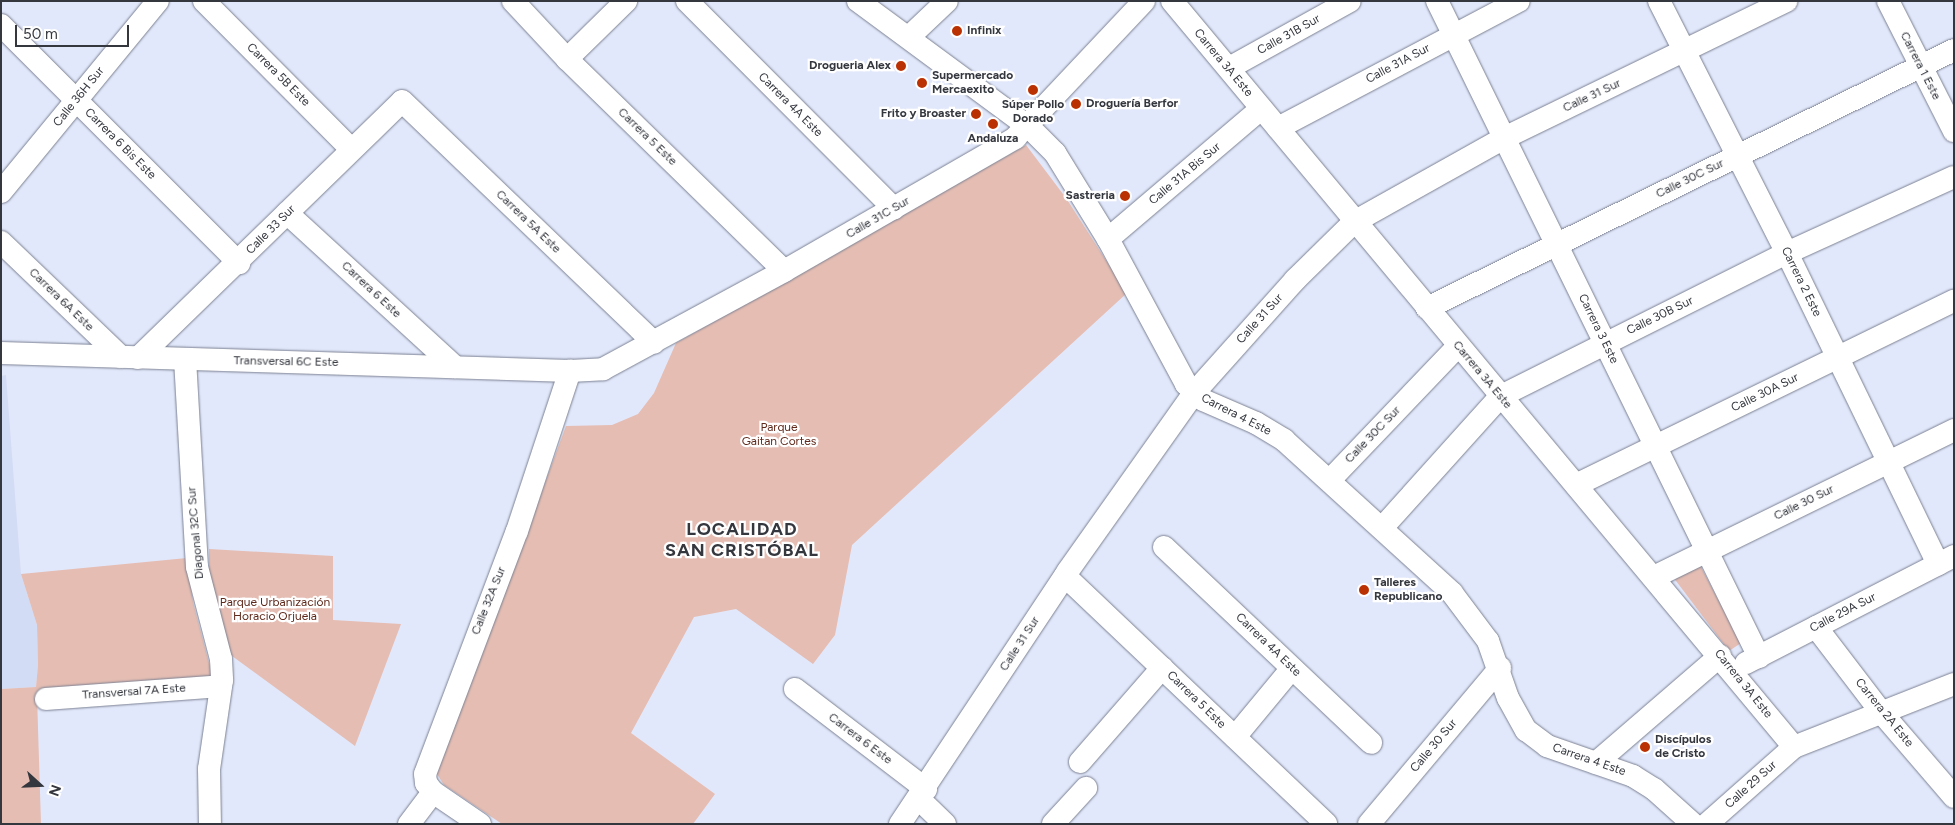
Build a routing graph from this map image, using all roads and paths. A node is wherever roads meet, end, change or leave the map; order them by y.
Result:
1 (157, 1) edge
2 (204, 1) edge
3 (513, 1) edge
4 (626, 1) edge
5 (687, 1) edge
6 (858, 1) edge
7 (947, 1) edge
8 (1144, 1) edge
9 (1172, 1) edge
10 (1350, 1) edge
11 (1437, 1) edge
12 (1519, 1) edge
13 (1659, 1) edge
14 (1786, 1) edge
15 (1888, 1) edge
16 (1, 25) edge
17 (1453, 34) junction
18 (909, 37) junction
19 (1954, 50) edge
20 (1684, 52) junction
21 (567, 59) junction
22 (1920, 66) junction
23 (1228, 68) junction
24 (76, 100) junction
25 (402, 101) joint
26 (1261, 109) junction
27 (1029, 127) junction
28 (1278, 128) junction
29 (1954, 130) edge
30 (1504, 138) junction
31 (351, 149) junction
32 (1737, 156) junction
33 (1954, 177) edge
34 (1, 192) edge
35 (894, 209) junction
36 (288, 213) junction
37 (1354, 222) junction
38 (1108, 239) junction
39 (1, 242) edge
40 (1556, 244) junction
41 (1787, 253) junction
42 (239, 262) junction
43 (784, 272) junction
44 (1954, 301) edge
45 (1427, 308) junction
46 (654, 343) junction
47 (1605, 343) junction
48 (1458, 346) junction
49 (1, 353) edge
50 (129, 358) junction
51 (1837, 358) junction
52 (185, 359) junction
53 (455, 367) junction
54 (570, 371) junction
55 (1194, 393) junction
56 (1501, 396) junction
57 (1954, 430) edge
58 (1655, 446) junction
59 (1888, 462) junction
60 (1330, 480) junction
61 (1576, 485) junction
62 (1382, 528) junction
63 (1164, 546) dead end
64 (1707, 550) junction
65 (1946, 560) edge
66 (1065, 576) junction
67 (1654, 577) junction
68 (1816, 627) junction
69 (1759, 657) junction
70 (1726, 663) junction
71 (1162, 668) junction
72 (1292, 668) junction
73 (1500, 668) junction
74 (1954, 684) edge
75 (221, 686) junction
76 (795, 689) dead end
77 (46, 699) dead end
78 (1881, 712) junction
79 (1235, 737) junction
80 (1372, 743) dead end
81 (1794, 747) junction
82 (1080, 762) dead end
83 (1596, 763) junction
84 (1086, 788) dead end
85 (433, 792) junction
86 (922, 794) junction
87 (1954, 797) edge
88 (210, 824) edge
89 (409, 824) edge
90 (480, 824) edge
91 (900, 824) edge
92 (944, 824) edge
93 (1053, 824) edge
94 (1326, 824) edge
95 (1369, 824) edge
96 (1693, 824) edge
97 (1707, 824) edge

1 - 24 street, Calle 36H Sur
2 - 31 street, Carrera 5B Este
3 - 21 street, Carrera 5 Este
4 - 21 street
5 - 35 street, Carrera 4A Este
6 - 18 street, Carrera 4 Este
7 - 18 street
8 - 27 street, Calle 31C Sur
9 - 23 street, Carrera 3A Este
10 - 23 street, Calle 31B Sur
11 - 17 street, Carrera 3 Este
12 - 17 street, Calle 31A Sur
13 - 20 street, Carrera 2 Este
14 - 20 street, Calle 31 Sur
15 - 22 street, Carrera 1 Este
16 - 24 street, Carrera 6 Bis Este
17 - 28 street, Calle 31A Sur
17 - 30 street, Carrera 3 Este
18 - 27 street, Carrera 4 Este
19 - 22 street, Calle 30C Sur
20 - 30 street, Calle 31 Sur
20 - 32 street, Carrera 2 Este
21 - 43 street, Carrera 5 Este
22 - 29 street, Carrera 1 Este
22 - 32 street, Calle 30C Sur
23 - 26 street, Carrera 3A Este
24 - 34 street, Calle 36H Sur
24 - 42 street, Carrera 6 Bis Este
25 - 31 street, Calle 33 Sur
25 - 46 street, Carrera 5A Este
26 - 28 street, Carrera 3A Este
26 - 38 street, Calle 31A Bis Sur
27 - 35 street, Calle 31C Sur
27 - 38 street, Carrera 4 Este
28 - 37 street, Carrera 3A Este
30 - 37 street, Calle 31 Sur
30 - 40 street, Carrera 3 Este
31 - 36 street, Calle 33 Sur
32 - 40 street, Calle 30C Sur
32 - 41 street, Carrera 2 Este
33 - 41 street, Calle 30B Sur
35 - 43 street, Calle 31C Sur
36 - 42 street, Calle 33 Sur
36 - 53 street, Carrera 6 Este
37 - 45 street, Carrera 3A Este
37 - 55 street, Calle 31 Sur
38 - 55 street, Carrera 4 Este
39 - 50 street, Carrera 6A Este
40 - 45 street, Calle 30C Sur
40 - 47 street, Carrera 3 Este
41 - 47 street, Calle 30B Sur
41 - 51 street, Carrera 2 Este
42 - 50 street, Calle 33 Sur
43 - 46 street, Calle 31C Sur
44 - 51 street, Calle 30A Sur
45 - 48 street, Carrera 3A Este
46 - 54 street, Calle 31C Sur
47 - 56 street, Calle 30B Sur
47 - 58 street, Carrera 3 Este
48 - 56 street, Carrera 3A Este
48 - 60 street, Calle 30C Sur
49 - 50 street, Transversal 6C Este
50 - 52 street, Transversal 6C Este
51 - 58 street, Calle 30A Sur
51 - 59 street, Carrera 2 Este
52 - 53 street, Transversal 6C Este
52 - 75 street, Diagonal 32C Sur
53 - 54 street, Transversal 6C Este
54 - 85 street, Calle 32A Sur
55 - 60 street, Carrera 4 Este
55 - 66 street, Calle 31 Sur
56 - 61 street, Carrera 3A Este
56 - 62 street, Calle 30B Sur
57 - 59 street, Calle 30 Sur
58 - 61 street, Calle 30A Sur
58 - 64 street, Carrera 3 Este
59 - 64 street, Calle 30 Sur
59 - 65 street, Carrera 2 Este
60 - 62 street, Carrera 4 Este
61 - 67 street, Carrera 3A Este
62 - 73 street, Carrera 4 Este
63 - 72 street, Carrera 4A Este
64 - 67 street, Calle 30 Sur
64 - 69 street, Carrera 3 Este
65 - 68 street, Calle 29A Sur
66 - 71 street, Carrera 5 Este
66 - 86 street, Calle 31 Sur
67 - 70 street, Carrera 3A Este
68 - 69 street, Calle 29A Sur
68 - 78 street, Carrera 2A Este
69 - 70 street, Calle 29A Sur
70 - 81 street, Carrera 3A Este
70 - 83 street, Calle 29A Sur
71 - 79 street, Carrera 5 Este
71 - 82 street
72 - 79 street
72 - 80 street, Carrera 4A Este
73 - 83 street, Carrera 4 Este
73 - 95 street, Calle 30 Sur
74 - 78 street, Calle 29 Sur
75 - 77 street, Transversal 7A Este
75 - 88 street, Diagonal 32C Sur
76 - 86 street, Carrera 6 Este
78 - 81 street, Calle 29 Sur
78 - 87 street, Carrera 2A Este
79 - 94 street, Carrera 5 Este
81 - 97 street, Calle 29 Sur
83 - 96 street, Carrera 4 Este
84 - 93 street
85 - 89 street
85 - 90 street
86 - 91 street, Calle 31 Sur
86 - 92 street, Carrera 6 Este

